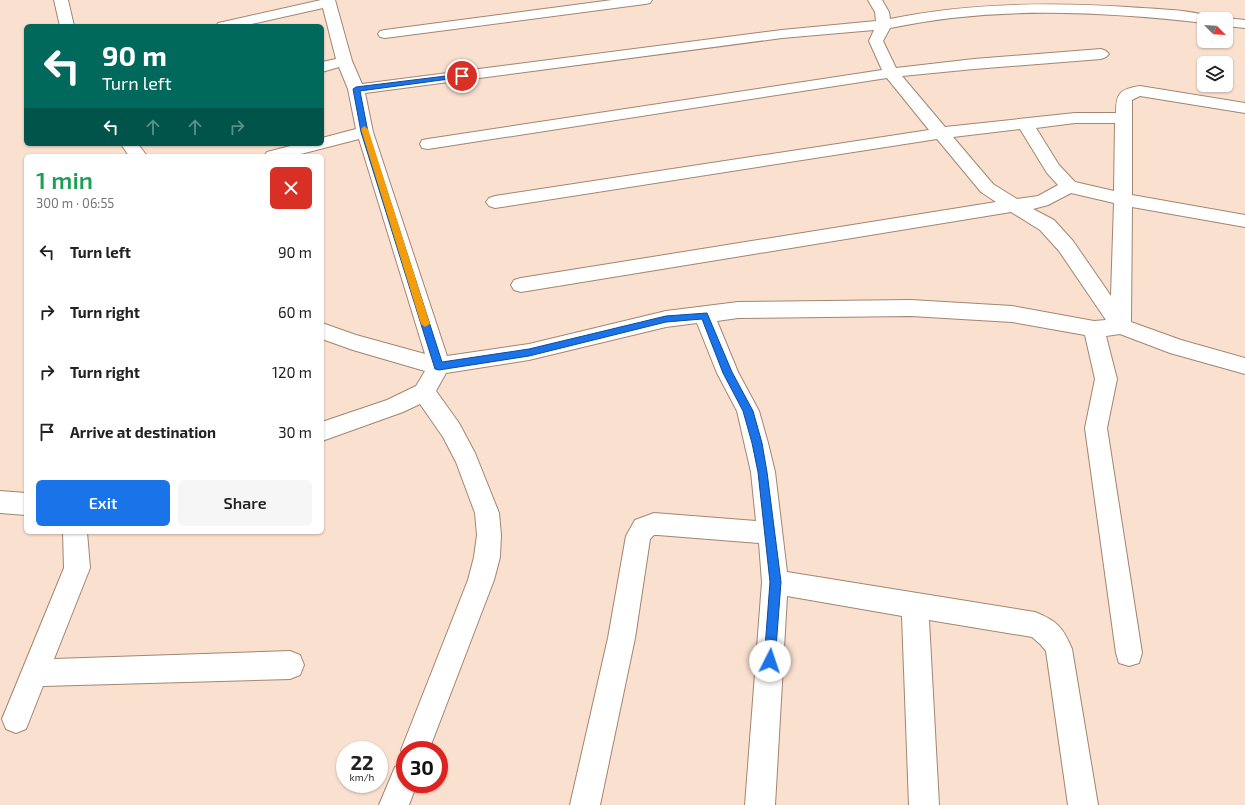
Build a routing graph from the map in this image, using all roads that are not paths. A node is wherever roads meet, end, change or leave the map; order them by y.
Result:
1 (61, 0) edge
2 (645, 0) edge
3 (875, 0) edge
4 (328, 2) edge
5 (1197, 18) edge
6 (1233, 23) edge
7 (66, 24) edge
8 (232, 24) edge
9 (1245, 24) edge
10 (884, 25) junction
11 (385, 34) dead end
12 (1101, 54) dead end
13 (344, 61) junction
14 (324, 66) edge
15 (891, 73) junction
16 (356, 89) junction
17 (1245, 108) edge
18 (1123, 118) junction
19 (1025, 124) junction
20 (365, 132) junction
21 (942, 133) junction
22 (324, 142) edge
23 (428, 144) dead end
24 (310, 146) edge
25 (280, 154) edge
26 (1069, 187) junction
27 (1122, 199) junction
28 (495, 202) dead end
29 (1013, 205) junction
30 (1245, 221) edge
31 (521, 286) dead end
32 (704, 315) junction
33 (1121, 326) junction
34 (1094, 329) junction
35 (324, 332) edge
36 (439, 366) junction
37 (1245, 366) edge
38 (424, 392) junction
39 (324, 431) edge
40 (0, 502) edge
41 (24, 504) edge
42 (770, 533) junction
43 (75, 534) edge
44 (775, 582) junction
45 (915, 605) junction
46 (1129, 653) dead end
47 (290, 665) dead end
48 (35, 673) junction
49 (16, 719) dead end
50 (418, 741) edge
51 (399, 793) edge
52 (394, 805) edge
53 (585, 805) edge
54 (760, 805) edge
55 (924, 805) edge
56 (1083, 805) edge

1 - 7 street
2 - 11 street
3 - 10 street
4 - 8 street
4 - 13 street
5 - 10 street
6 - 9 street
10 - 15 street
10 - 16 street
12 - 15 street
13 - 14 street
13 - 16 street
15 - 21 street
15 - 23 street
16 - 20 street
17 - 18 street
18 - 19 street
18 - 27 street
19 - 21 street
19 - 26 street
20 - 22 street
20 - 36 street
21 - 28 street
21 - 29 street
24 - 25 street
26 - 27 street
26 - 29 street
27 - 30 street
27 - 33 street
29 - 31 street
29 - 33 street
32 - 34 street
32 - 36 street
32 - 42 street
33 - 34 street
33 - 37 street
34 - 46 street
35 - 36 street
36 - 38 street
38 - 39 street
38 - 50 street
40 - 41 street
42 - 44 street
42 - 53 street
43 - 48 street
44 - 45 street
44 - 54 street
45 - 55 street
45 - 56 street
47 - 48 street
48 - 49 street
51 - 52 street

